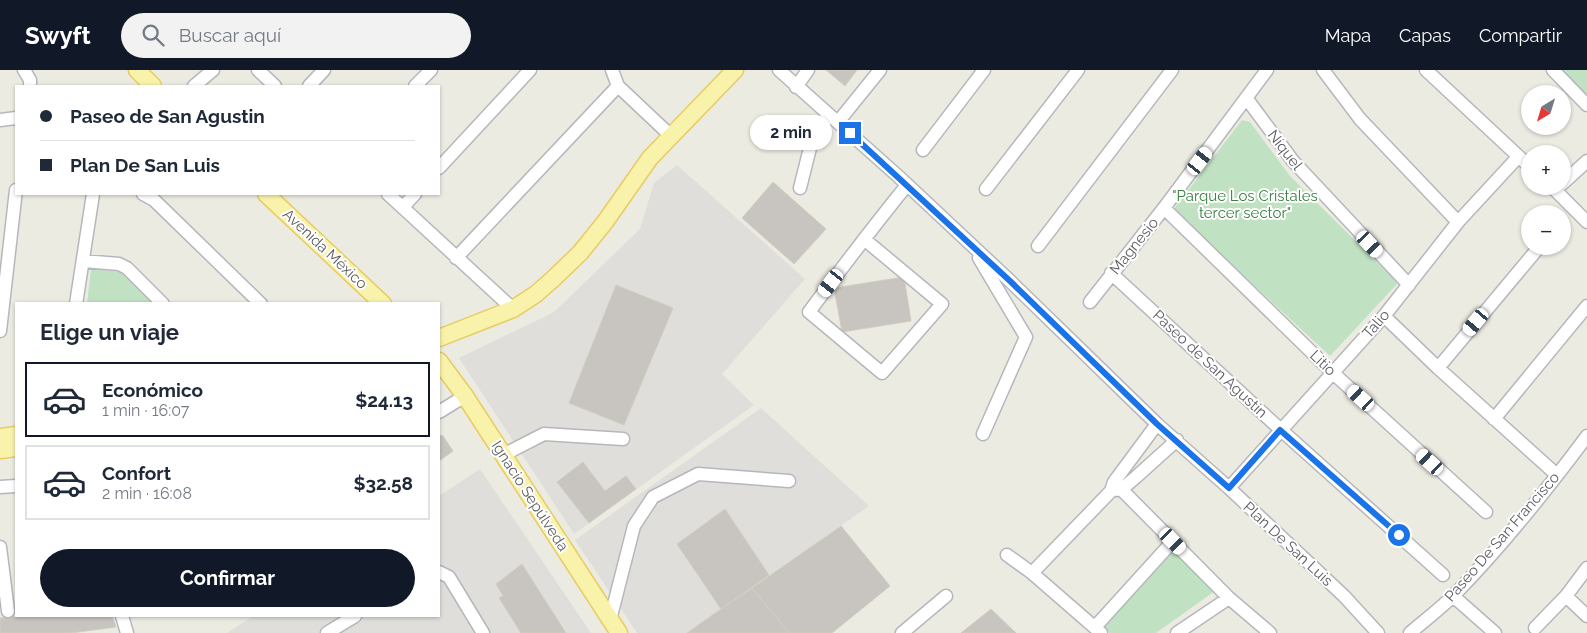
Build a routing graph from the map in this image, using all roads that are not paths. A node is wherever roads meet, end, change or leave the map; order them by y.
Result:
1 (24, 70) edge
2 (137, 70) edge
3 (213, 70) edge
4 (258, 70) edge
5 (324, 70) edge
6 (431, 70) edge
7 (530, 70) edge
8 (612, 70) edge
9 (734, 70) edge
10 (778, 70) edge
11 (808, 70) edge
12 (880, 70) edge
13 (984, 70) edge
14 (1078, 70) edge
15 (1172, 70) edge
16 (1268, 70) edge
17 (1324, 70) edge
18 (1426, 70) edge
19 (1553, 70) edge
20 (30, 85) edge
21 (152, 85) edge
22 (195, 85) edge
23 (274, 85) edge
24 (310, 85) edge
25 (416, 85) edge
26 (618, 86) junction
27 (796, 87) junction
28 (1247, 99) junction
29 (1587, 105) edge
30 (15, 118) edge
31 (833, 118) junction
32 (0, 120) edge
33 (670, 135) junction
34 (923, 150) dead end
35 (1518, 157) junction
36 (1521, 160) edge
37 (1587, 160) edge
38 (440, 167) edge
39 (1571, 174) edge
40 (907, 185) junction
41 (800, 188) dead end
42 (986, 189) dead end
43 (15, 195) edge
44 (93, 195) edge
45 (145, 195) edge
46 (267, 195) edge
47 (389, 195) edge
48 (414, 195) edge
49 (1564, 195) edge
50 (402, 207) junction
51 (1164, 208) junction
52 (1458, 222) junction
53 (1587, 222) edge
54 (864, 239) junction
55 (1038, 246) dead end
56 (973, 247) junction
57 (1532, 255) edge
58 (456, 258) junction
59 (83, 261) junction
60 (1111, 273) junction
61 (1409, 285) junction
62 (76, 302) edge
63 (161, 302) edge
64 (259, 302) edge
65 (381, 302) edge
66 (1090, 302) dead end
67 (1587, 306) edge
68 (513, 309) junction
69 (1384, 316) junction
70 (0, 331) edge
71 (440, 338) edge
72 (440, 362) edge
73 (1438, 368) junction
74 (1333, 373) junction
75 (440, 376) edge
76 (460, 390) junction
77 (440, 411) edge
78 (1494, 419) junction
79 (1157, 424) junction
80 (1280, 430) junction
81 (983, 434) dead end
82 (15, 435) edge
83 (1587, 436) edge
84 (0, 437) edge
85 (623, 440) dead end
86 (1177, 440) junction
87 (15, 448) edge
88 (0, 450) edge
89 (503, 455) junction
90 (1557, 475) junction
91 (789, 481) dead end
92 (15, 486) edge
93 (0, 487) edge
94 (1116, 487) junction
95 (1229, 488) junction
96 (1486, 512) dead end
97 (1173, 541) junction
98 (0, 547) edge
99 (1007, 555) dead end
100 (1587, 568) edge
101 (440, 572) edge
102 (1032, 573) junction
103 (1443, 575) dead end
104 (946, 596) dead end
105 (1453, 596) junction
106 (1566, 596) junction
107 (1229, 598) junction
108 (8, 611) dead end
109 (1587, 616) edge
110 (122, 617) edge
111 (354, 617) edge
112 (615, 626) edge
113 (1535, 628) dead end
114 (1098, 630) edge
115 (127, 633) edge
116 (327, 633) edge
117 (484, 633) edge
118 (902, 633) edge
119 (1177, 633) edge
120 (1270, 633) edge
121 (1378, 633) edge
122 (1410, 633) edge
123 (1495, 633) edge

1 - 20 street
2 - 21 main road
3 - 22 street
4 - 23 street
5 - 24 street
6 - 25 street
7 - 38 street
8 - 26 street
9 - 33 main road
10 - 27 street, Plan De San Luis
11 - 27 street
12 - 31 street
13 - 34 street
14 - 42 street
15 - 55 street
16 - 28 street, Magnesio
17 - 52 street
18 - 35 street
19 - 29 street
26 - 33 street
26 - 58 street
27 - 31 street, Plan De San Luis
28 - 51 street, Magnesio
28 - 61 street, Níquel
30 - 32 street
31 - 40 street, Plan De San Luis
31 - 41 street
33 - 68 main road
35 - 36 street
35 - 52 street, Talio
37 - 39 street
40 - 54 street
40 - 56 street, Plan De San Luis
43 - 70 street
44 - 59 street
45 - 64 street
46 - 65 main road, Avenida México
47 - 50 street
48 - 50 street
49 - 53 street
50 - 58 street
51 - 60 street, Magnesio
51 - 74 street, Litio
52 - 61 street, Talio
54 - 54 street
56 - 79 street, Plan De San Luis
56 - 81 street
57 - 73 street
58 - 68 street
59 - 62 street
59 - 63 street
60 - 66 street, Magnesio
60 - 80 street, Paseo de San Agustin
61 - 69 street, Talio
67 - 78 street
68 - 71 main road
69 - 73 street
69 - 74 street, Talio
72 - 76 main road, Ignacio Sepúlveda
73 - 78 street
74 - 80 street, Talio
74 - 96 street, Litio
75 - 76 main road
76 - 77 street
76 - 89 main road, Ignacio Sepúlveda
78 - 90 street
79 - 86 street, Plan De San Luis
79 - 94 street
80 - 95 street, Talio
80 - 103 street, Paseo de San Agustin
82 - 84 main road
83 - 90 street, Paseo De San Francisco
85 - 89 street
86 - 94 street
86 - 95 street, Plan De San Luis
87 - 88 main road
89 - 112 main road, Ignacio Sepúlveda
90 - 105 street, Paseo De San Francisco
91 - 112 street
92 - 93 street
94 - 97 street
94 - 102 street
95 - 121 street, Plan De San Luis
97 - 107 street
97 - 114 street
98 - 108 street
99 - 102 street
100 - 106 street
101 - 117 street
102 - 114 street
104 - 118 street
105 - 122 street, Paseo De San Francisco
105 - 123 street
106 - 109 street
106 - 113 street
107 - 119 street
107 - 120 street
110 - 115 street
111 - 116 street

